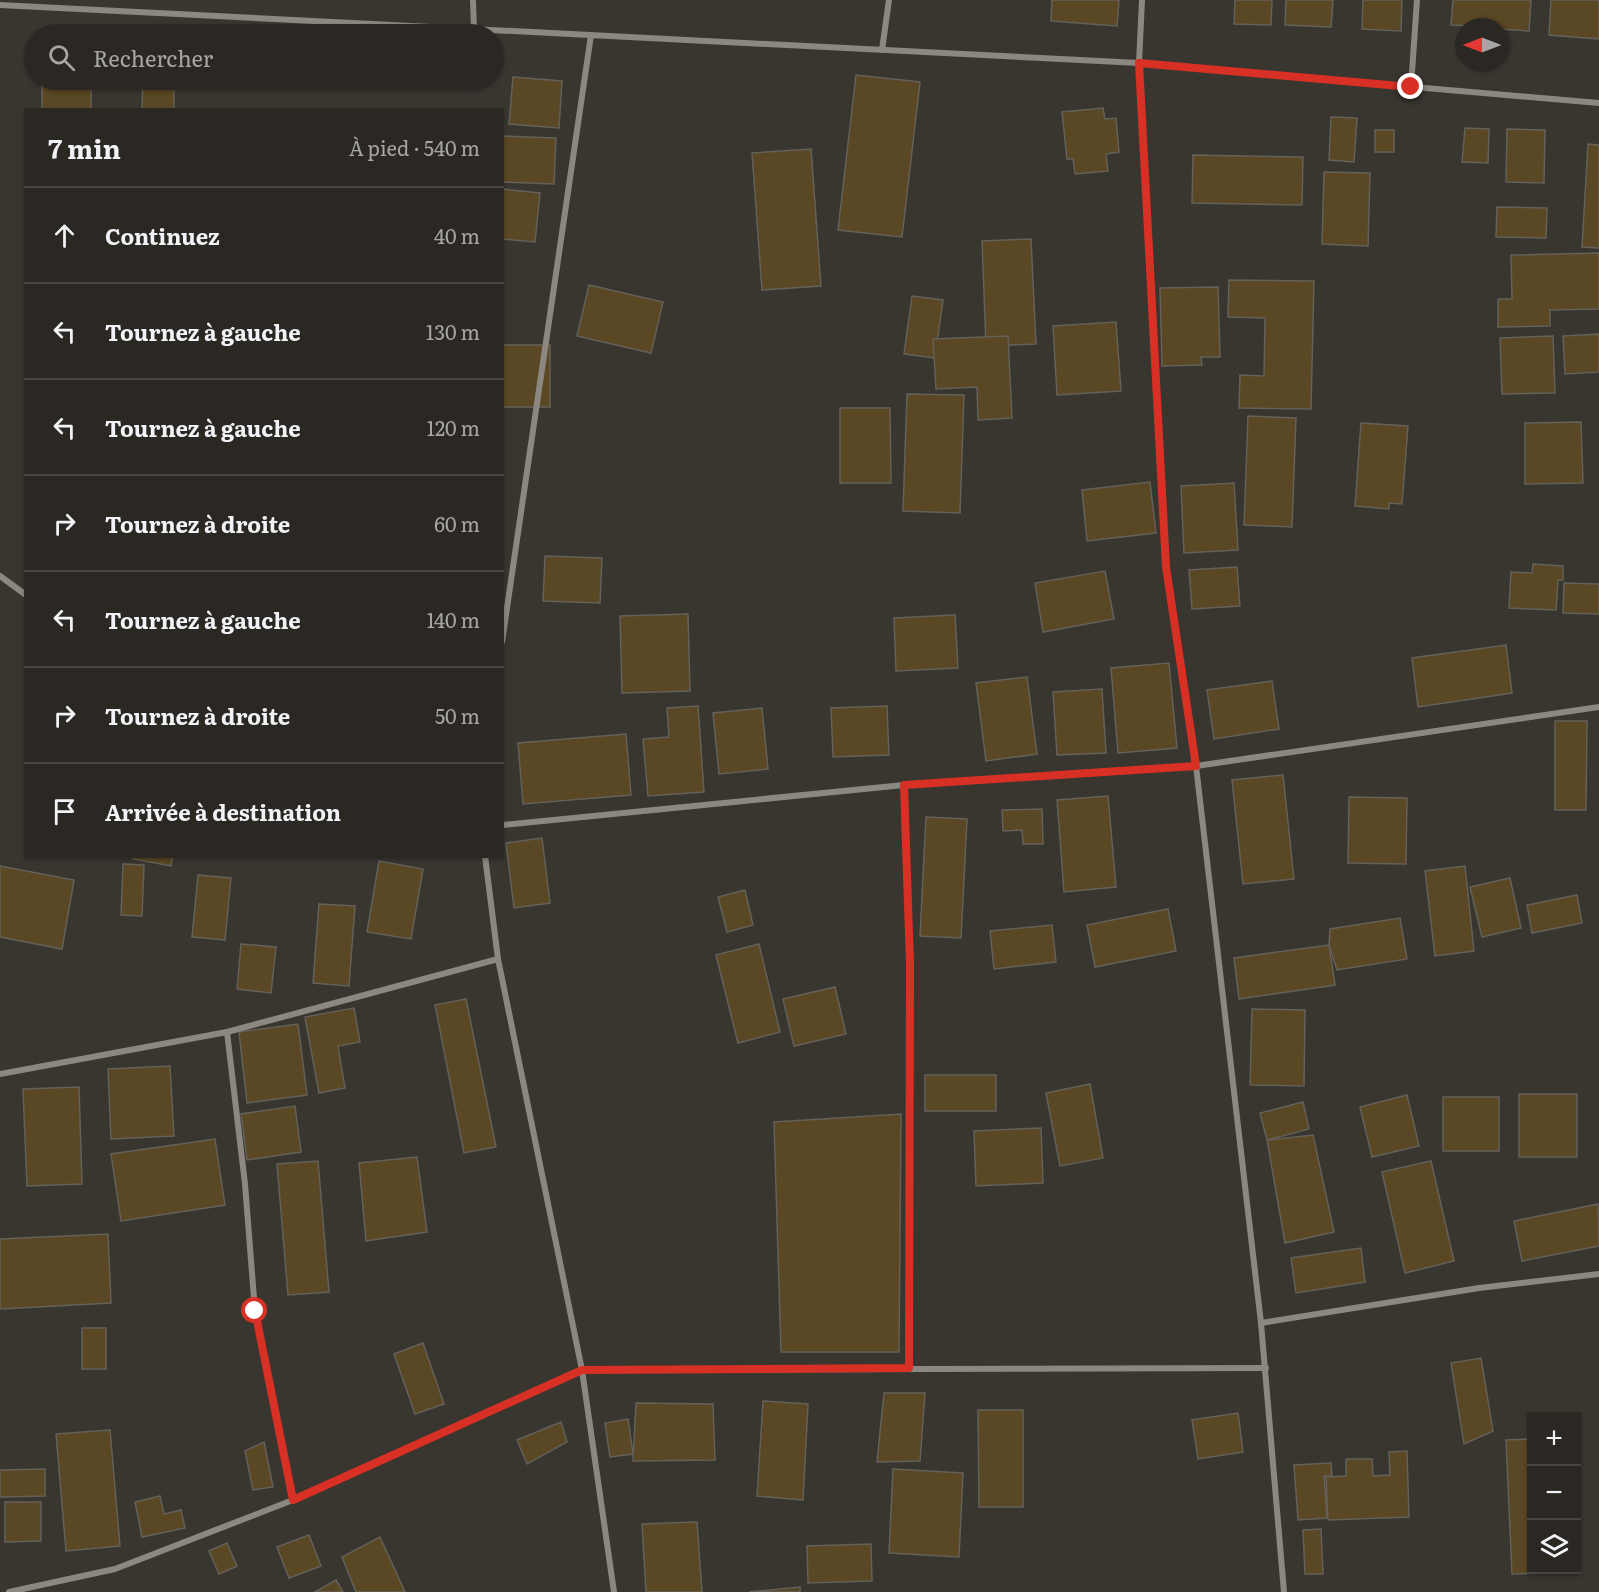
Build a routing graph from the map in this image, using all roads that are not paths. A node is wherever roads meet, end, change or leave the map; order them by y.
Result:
1 (473, 0) edge
2 (889, 0) edge
3 (1142, 0) edge
4 (1417, 0) edge
5 (0, 5) edge
6 (360, 24) edge
7 (474, 24) edge
8 (504, 31) edge
9 (591, 35) junction
10 (882, 50) junction
11 (1139, 63) junction
12 (1411, 87) junction
13 (1599, 103) edge
14 (0, 576) edge
15 (24, 594) edge
16 (504, 628) edge
17 (1599, 707) edge
18 (1196, 766) junction
19 (904, 785) junction
20 (504, 825) edge
21 (485, 858) edge
22 (498, 958) junction
23 (227, 1032) junction
24 (0, 1074) edge
25 (1599, 1274) edge
26 (1261, 1323) junction
27 (909, 1368) junction
28 (1266, 1368) junction
29 (582, 1370) junction
30 (293, 1500) junction
31 (9, 1592) edge
32 (614, 1592) edge
33 (1284, 1592) edge

1 - 7 street
2 - 10 street
3 - 11 street
4 - 12 street
5 - 6 street
8 - 9 street
9 - 10 street
9 - 16 street
10 - 11 street
11 - 12 street
11 - 18 street
12 - 13 street
14 - 15 street
17 - 18 street
18 - 19 street
18 - 26 street
19 - 20 street
19 - 27 street
21 - 22 street
22 - 23 street
22 - 29 street
23 - 24 street
23 - 30 street
25 - 26 street
26 - 28 street
27 - 28 street
27 - 29 street
28 - 33 street
29 - 30 street
29 - 32 street
30 - 31 street

